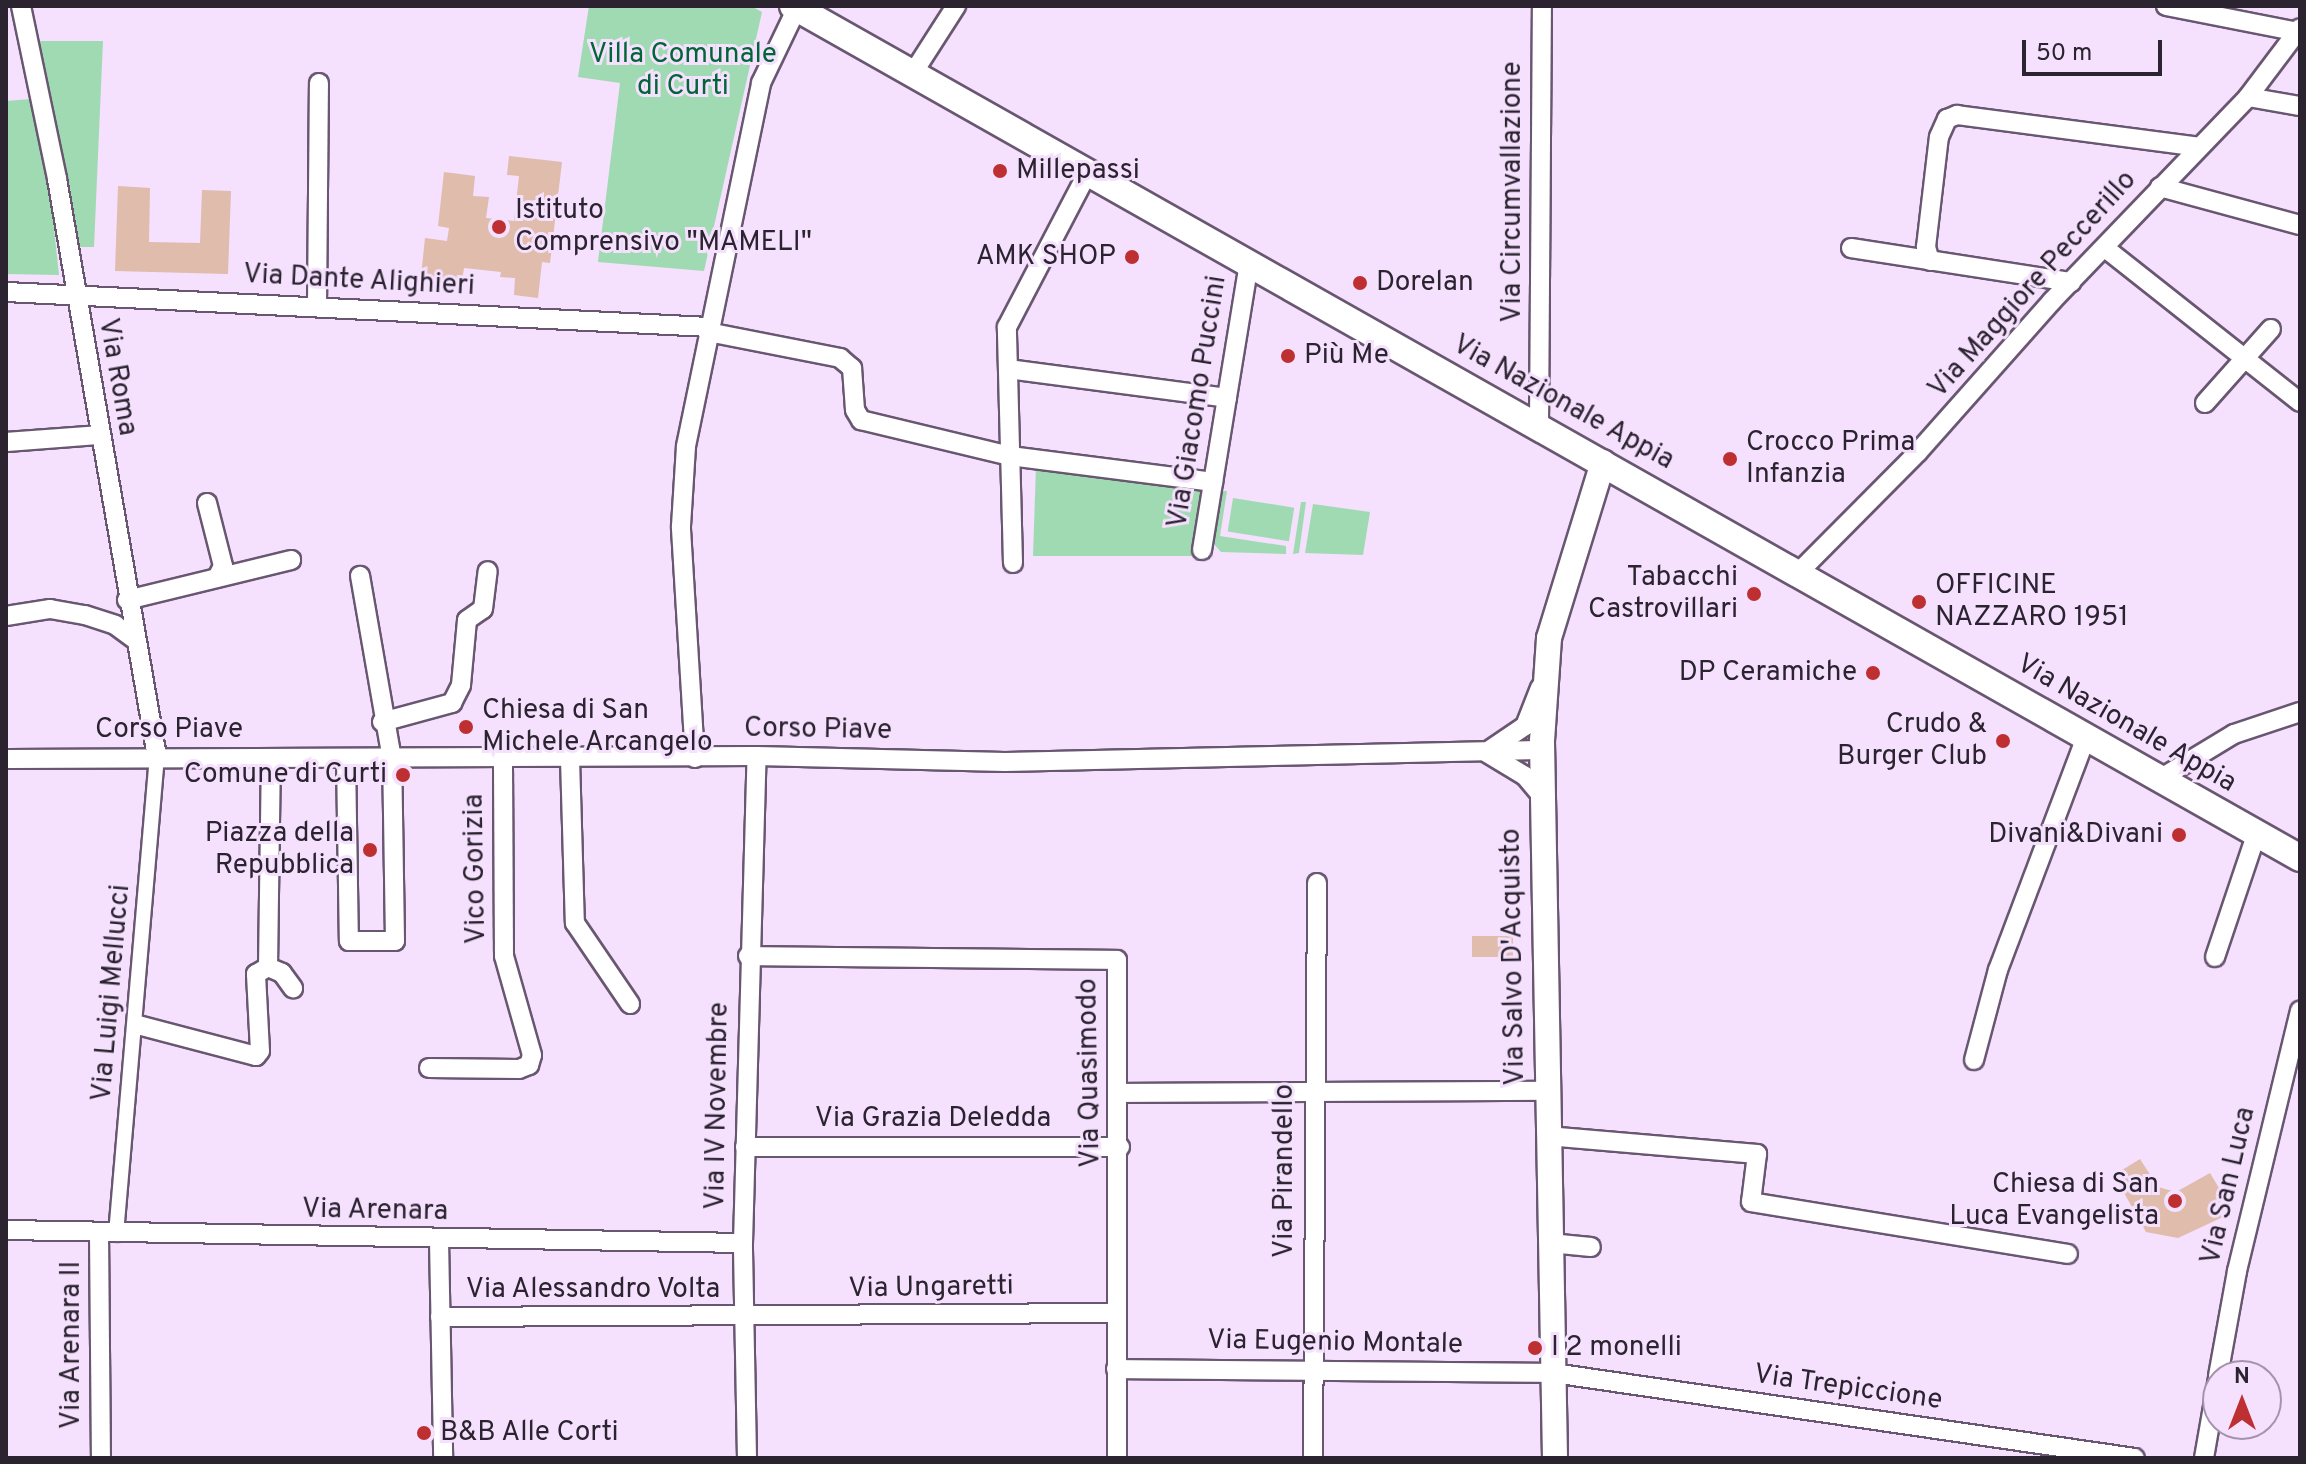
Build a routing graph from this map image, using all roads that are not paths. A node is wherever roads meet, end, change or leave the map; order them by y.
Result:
1 (21, 6) edge
2 (956, 6) edge
3 (1542, 6) edge
4 (2166, 6) edge
5 (795, 7) edge
6 (2299, 30) edge
7 (913, 73) junction
8 (319, 83) dead end
9 (2248, 97) junction
10 (2300, 106) edge
11 (2199, 147) junction
12 (1088, 172) junction
13 (2160, 187) junction
14 (2300, 225) edge
15 (1851, 248) dead end
16 (2105, 248) junction
17 (1930, 261) junction
18 (1249, 263) junction
19 (2071, 282) junction
20 (6, 292) edge
21 (75, 295) junction
22 (317, 307) junction
23 (2271, 329) dead end
24 (709, 330) junction
25 (2246, 357) junction
26 (1008, 369) junction
27 (1227, 398) junction
28 (2300, 402) edge
29 (2205, 403) dead end
30 (1539, 426) junction
31 (99, 435) junction
32 (6, 442) edge
33 (1010, 456) junction
34 (1603, 462) junction
35 (1213, 482) junction
36 (207, 503) dead end
37 (1202, 550) dead end
38 (291, 560) dead end
39 (1013, 563) dead end
40 (488, 571) dead end
41 (1798, 573) junction
42 (360, 576) dead end
43 (217, 578) junction
44 (127, 600) junction
45 (6, 616) edge
46 (134, 639) junction
47 (1548, 663) junction
48 (2300, 712) edge
49 (382, 722) junction
50 (2085, 740) junction
51 (1542, 750) junction
52 (1485, 752) junction
53 (757, 756) junction
54 (157, 757) junction
55 (271, 758) junction
56 (346, 758) junction
57 (695, 758) junction
58 (6, 759) edge
59 (392, 759) junction
60 (503, 759) junction
61 (570, 759) junction
62 (2158, 780) junction
63 (1542, 796) junction
64 (2256, 835) junction
65 (2300, 858) edge
66 (1317, 883) dead end
67 (748, 956) junction
68 (2215, 957) dead end
69 (268, 967) junction
70 (293, 988) dead end
71 (630, 1004) dead end
72 (2300, 1010) edge
73 (138, 1025) junction
74 (1974, 1060) dead end
75 (429, 1068) dead end
76 (1312, 1089) junction
77 (1546, 1091) junction
78 (1120, 1093) junction
79 (1547, 1136) junction
80 (745, 1147) junction
81 (1120, 1147) junction
82 (6, 1230) edge
83 (108, 1233) junction
84 (439, 1240) junction
85 (743, 1243) junction
86 (1550, 1243) junction
87 (1591, 1247) dead end
88 (2068, 1254) dead end
89 (1117, 1313) junction
90 (440, 1317) junction
91 (745, 1318) junction
92 (2221, 1360) edge
93 (1116, 1369) junction
94 (1315, 1371) junction
95 (1553, 1373) junction
96 (101, 1458) edge
97 (443, 1458) edge
98 (747, 1458) edge
99 (1117, 1458) edge
100 (1313, 1458) edge
101 (1555, 1458) edge
102 (2135, 1458) edge

1 - 21 street, Via Roma
2 - 7 street
3 - 30 street, Via Circumvallazione
4 - 6 street
5 - 7 main road, Via Nazionale Appia
5 - 24 street
6 - 9 street, Via Maggiore Peccerillo
7 - 12 main road, Via Nazionale Appia
8 - 22 street
9 - 10 street
9 - 11 street, Via Maggiore Peccerillo
11 - 13 street, Via Maggiore Peccerillo
11 - 17 street
12 - 18 main road, Via Nazionale Appia
12 - 26 street
13 - 14 street
13 - 16 street, Via Maggiore Peccerillo
15 - 17 street
16 - 19 street, Via Maggiore Peccerillo
16 - 25 street
17 - 19 street
18 - 27 street, Via Giacomo Puccini
18 - 30 main road, Via Nazionale Appia
19 - 41 street, Via Maggiore Peccerillo
20 - 21 street, Via Dante Alighieri
21 - 22 street, Via Dante Alighieri
21 - 31 street, Via Roma
22 - 24 street, Via Dante Alighieri
23 - 25 street
24 - 33 street, Via Dante Alighieri
24 - 57 street
25 - 28 street
25 - 29 street
26 - 27 street
26 - 33 street
27 - 35 street, Via Giacomo Puccini
30 - 34 main road, Via Nazionale Appia
31 - 32 street
31 - 44 street, Via Roma
33 - 35 street
33 - 39 street
34 - 41 main road, Via Nazionale Appia
34 - 47 street, Via Salvo D'Acquisto
35 - 37 street, Via Giacomo Puccini
36 - 43 street
38 - 43 street
40 - 49 street
41 - 50 main road, Via Nazionale Appia
42 - 49 street
43 - 44 street
44 - 46 street, Via Roma
45 - 46 street
46 - 54 street, Via Roma
47 - 51 street, Via Salvo D'Acquisto
47 - 52 street, Corso Piave
48 - 62 street
49 - 59 street
50 - 62 main road, Via Nazionale Appia
50 - 74 street
51 - 52 street, Corso Piave
51 - 63 street, Via Salvo D'Acquisto
52 - 53 street, Corso Piave
52 - 63 street
53 - 57 street, Corso Piave
53 - 67 street, Via IV Novembre
54 - 55 street, Corso Piave
54 - 58 street, Corso Piave
54 - 73 street, Via Luigi Mellucci
55 - 56 street, Corso Piave
55 - 69 street
56 - 59 street, Corso Piave
56 - 59 street
57 - 61 street, Corso Piave
59 - 60 street, Corso Piave
60 - 61 street, Corso Piave
60 - 75 street, Vico Gorizia
61 - 71 street
62 - 64 main road, Via Nazionale Appia
63 - 77 street, Via Salvo D'Acquisto
64 - 65 main road, Via Nazionale Appia
64 - 68 street
66 - 76 street, Via Pirandello
67 - 78 street, Via Quasimodo
67 - 80 street, Via IV Novembre
69 - 70 street
69 - 73 street
72 - 92 street, Via San Luca
73 - 83 street, Via Luigi Mellucci
76 - 77 street
76 - 78 street
76 - 94 street, Via Pirandello
77 - 79 street, Via Salvo D'Acquisto
78 - 81 street, Via Quasimodo
79 - 86 street, Via Salvo D'Acquisto
79 - 88 street
80 - 81 street, Via Grazia Deledda
80 - 85 street, Via IV Novembre
81 - 89 street, Via Quasimodo
82 - 83 street, Via Arenara
83 - 84 street, Via Arenara
83 - 96 street, Via Arenara II
84 - 85 street, Via Arenara
84 - 90 street
85 - 91 street, Via IV Novembre
86 - 87 street
86 - 95 street, Via Salvo D'Acquisto
89 - 91 street, Via Ungaretti
89 - 93 street, Via Quasimodo
90 - 91 street, Via Alessandro Volta
90 - 97 street
91 - 98 street, Via IV Novembre
93 - 94 street, Via Eugenio Montale
93 - 99 street, Via Quasimodo
94 - 95 street, Via Eugenio Montale
94 - 100 street, Via Pirandello
95 - 101 street, Via Salvo D'Acquisto
95 - 102 street, Via Trepiccione

